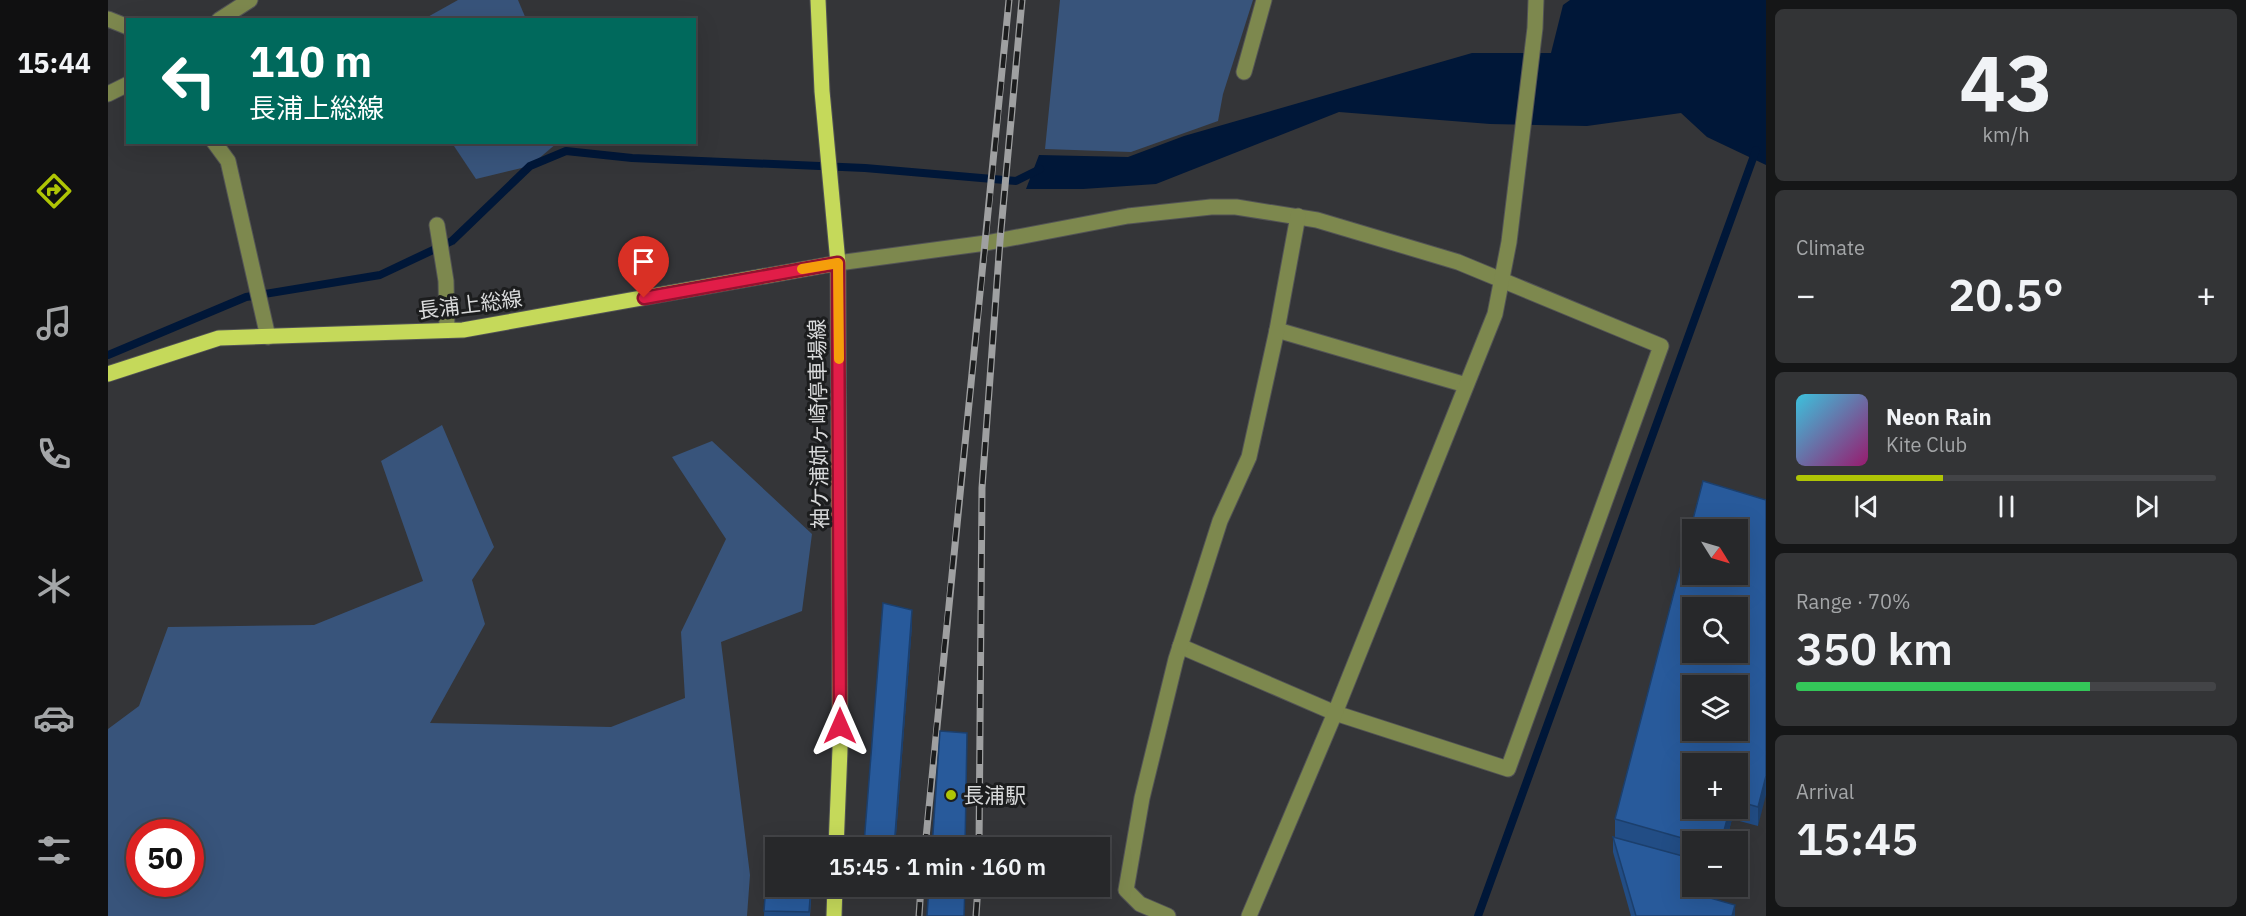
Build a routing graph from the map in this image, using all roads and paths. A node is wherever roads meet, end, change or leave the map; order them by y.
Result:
1 (250, 0) edge
2 (818, 0) edge
3 (1264, 0) edge
4 (1536, 0) edge
5 (222, 18) edge
6 (108, 20) edge
7 (126, 26) edge
8 (1244, 72) dead end
9 (126, 85) edge
10 (108, 94) edge
11 (215, 144) edge
12 (1298, 216) junction
13 (437, 225) dead end
14 (838, 263) junction
15 (1503, 279) junction
16 (447, 330) junction
17 (1278, 330) junction
18 (268, 337) junction
19 (108, 372) edge
20 (1466, 385) junction
21 (1180, 646) junction
22 (1335, 712) junction
23 (836, 837) edge
24 (835, 897) edge
25 (834, 916) edge
26 (1168, 916) edge
27 (1249, 916) edge

1 - 5 street
2 - 14 main road, 袖ケ浦姉ヶ崎停車場線
3 - 8 street
4 - 15 street
6 - 7 street
9 - 10 street
11 - 18 street
12 - 14 street
12 - 15 street
12 - 17 street
13 - 16 street
14 - 16 main road, 長浦上総線
14 - 23 main road, 袖ケ浦姉ヶ崎停車場線
15 - 20 street
15 - 22 street
16 - 18 main road, 長浦上総線
17 - 20 street
17 - 21 street
18 - 19 main road, 長浦上総線
20 - 22 street
21 - 22 street
21 - 26 street
22 - 27 street
24 - 25 main road

